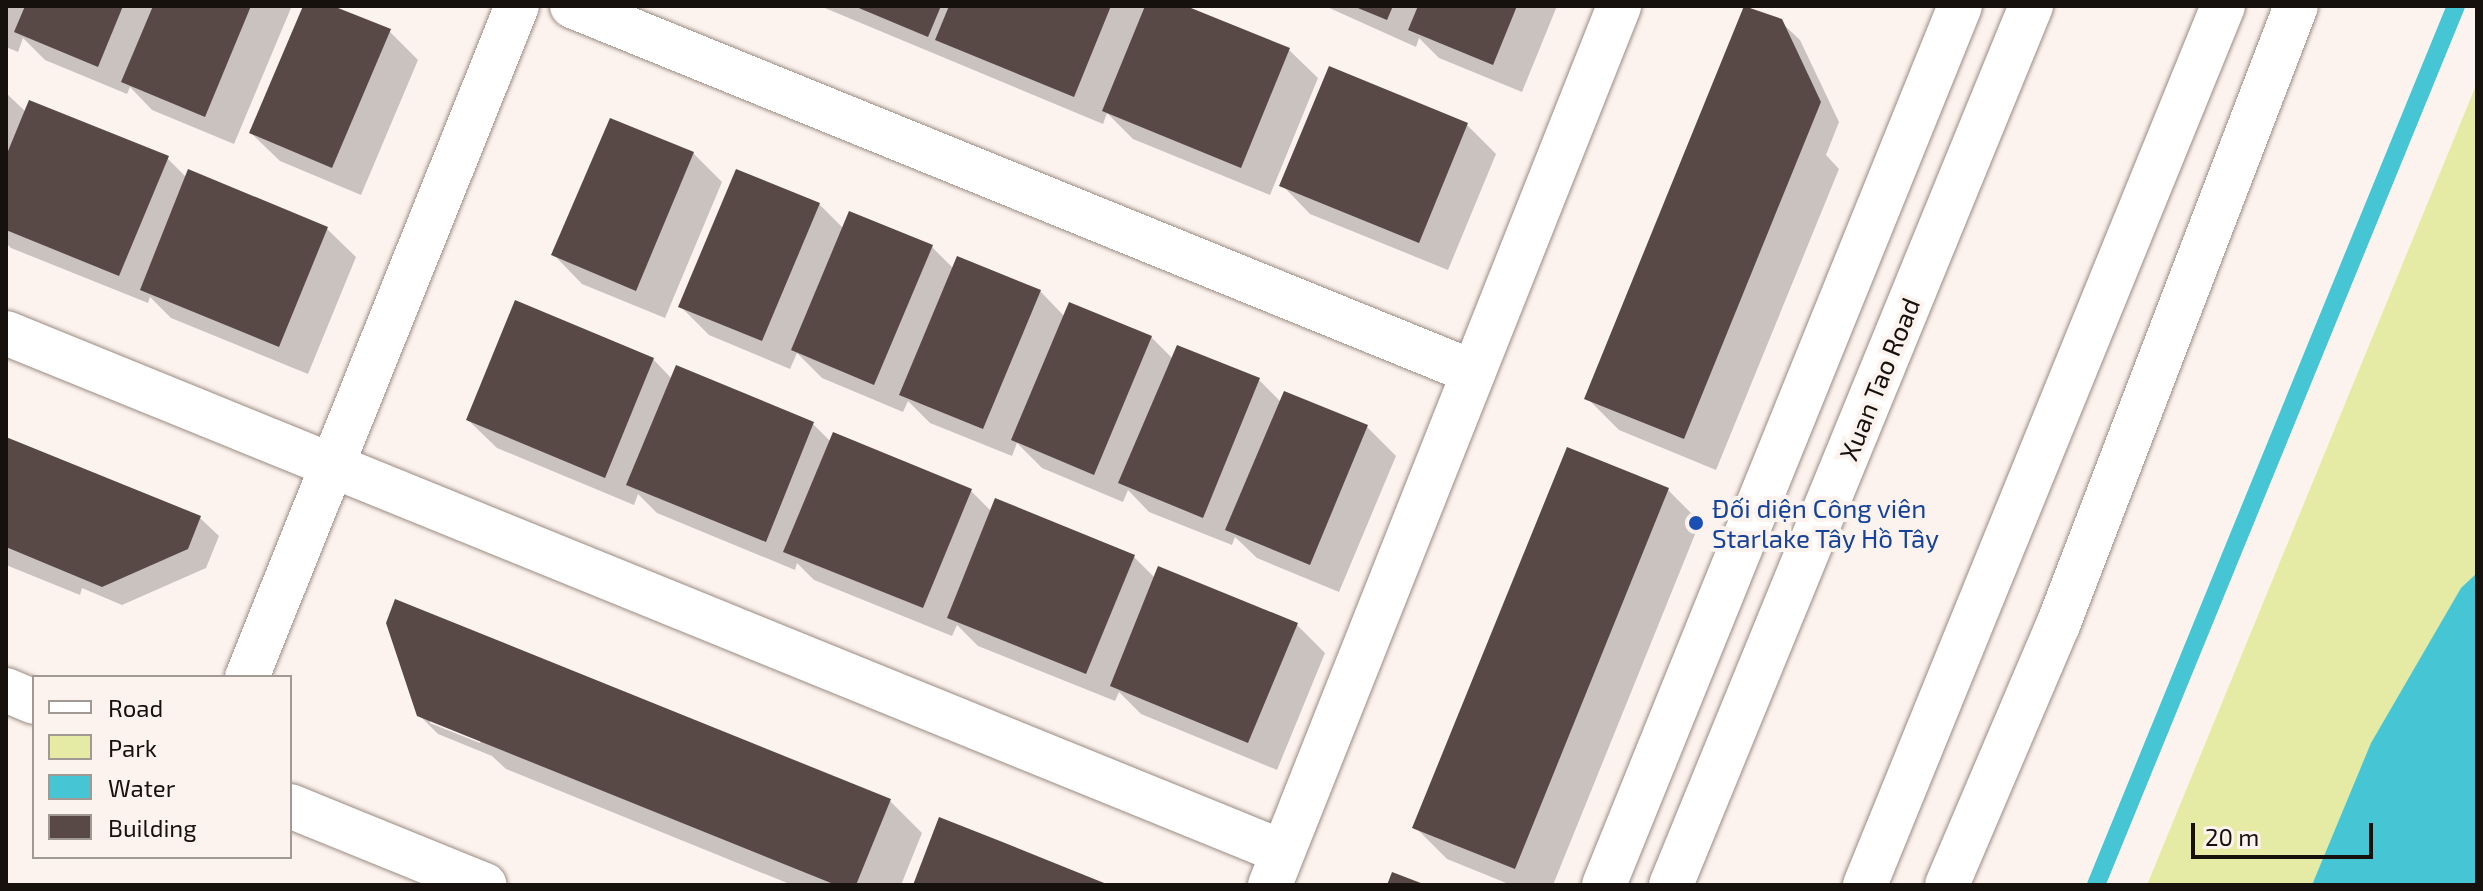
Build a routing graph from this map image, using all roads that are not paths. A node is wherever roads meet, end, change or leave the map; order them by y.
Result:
1 (517, 6) edge
2 (572, 6) edge
3 (1619, 6) edge
4 (1960, 6) edge
5 (2223, 6) edge
6 (2296, 6) edge
7 (2028, 7) edge
8 (6, 333) edge
9 (1473, 372) junction
10 (332, 465) junction
11 (248, 675) edge
12 (6, 690) edge
13 (32, 701) edge
14 (292, 807) edge
15 (1277, 869) edge
16 (485, 885) edge
17 (1604, 885) edge
18 (1671, 885) edge
19 (1865, 885) edge
20 (1947, 885) edge

1 - 10 street
2 - 9 street
3 - 9 street
4 - 17 street
5 - 19 street
6 - 20 street
7 - 18 street, Xuan Tao Road
8 - 10 street
9 - 15 street
10 - 11 street
10 - 15 street
12 - 13 street
14 - 16 street

